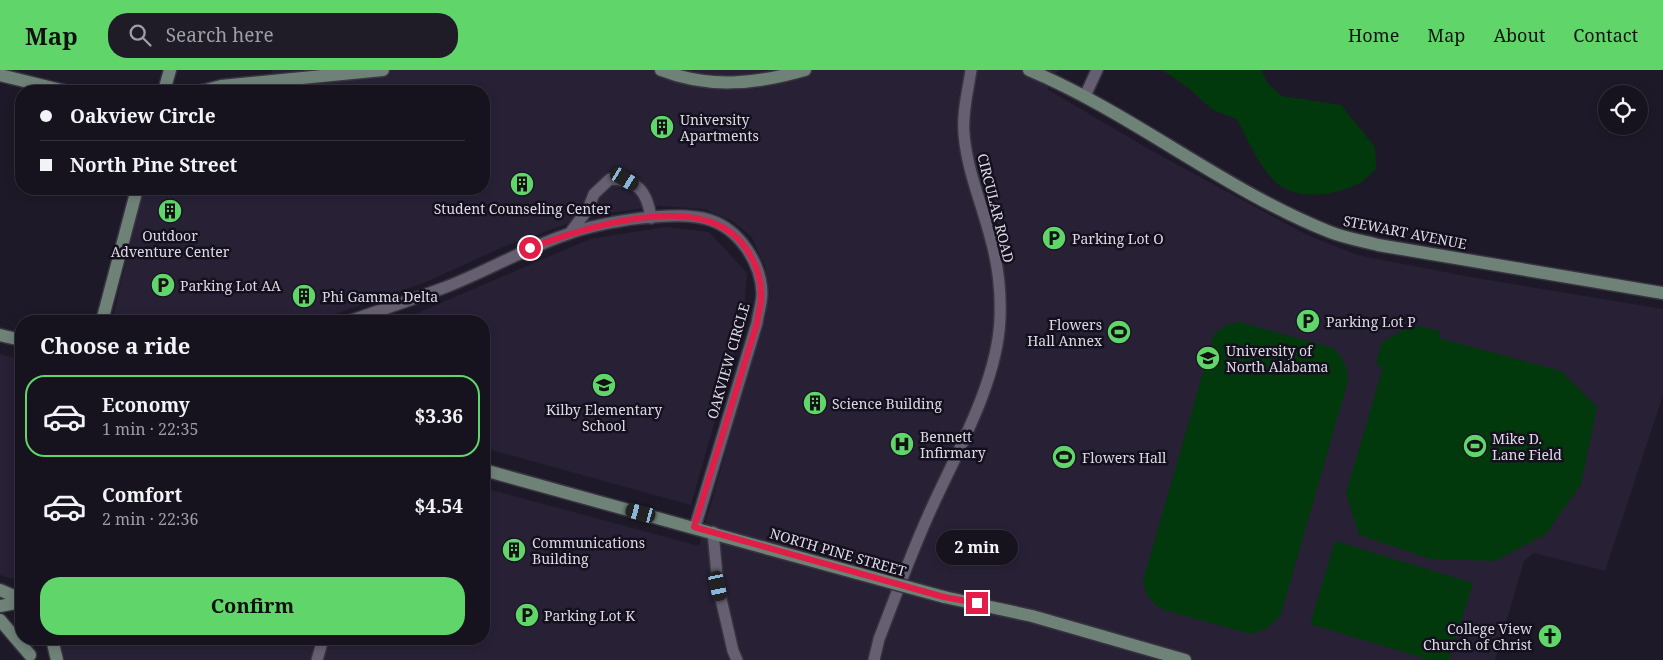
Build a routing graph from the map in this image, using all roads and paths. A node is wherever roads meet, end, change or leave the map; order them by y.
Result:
1 (170, 70) edge
2 (383, 70) edge
3 (661, 70) edge
4 (805, 70) edge
5 (971, 70) edge
6 (1029, 70) edge
7 (1097, 70) edge
8 (0, 75) edge
9 (1051, 75) edge
10 (41, 85) edge
11 (166, 85) edge
12 (229, 85) edge
13 (1084, 96) junction
14 (134, 195) edge
15 (651, 218) junction
16 (570, 233) junction
17 (1663, 293) edge
18 (104, 315) edge
19 (366, 315) edge
20 (0, 334) edge
21 (15, 338) edge
22 (490, 472) edge
23 (694, 527) junction
24 (713, 532) junction
25 (0, 590) edge
26 (15, 598) edge
27 (15, 602) edge
28 (0, 606) edge
29 (0, 620) edge
30 (15, 638) edge
31 (21, 645) edge
32 (27, 645) edge
33 (53, 645) edge
34 (321, 645) edge
35 (31, 657) edge
36 (57, 660) edge
37 (317, 660) edge
38 (737, 660) edge
39 (874, 660) edge
40 (1185, 660) edge

1 - 11 street
2 - 12 street
3 - 4 street
5 - 39 street, CIRCULAR ROAD
6 - 9 street, STEWART AVENUE
7 - 13 street
8 - 10 street
9 - 13 street, STEWART AVENUE
13 - 17 street, STEWART AVENUE
14 - 18 street
15 - 16 street, OAKVIEW CIRCLE
15 - 16 street
15 - 23 street, OAKVIEW CIRCLE
16 - 19 street, OAKVIEW CIRCLE
20 - 21 street
22 - 23 street, NORTH PINE STREET
23 - 24 street, NORTH PINE STREET
24 - 38 street
24 - 40 street, NORTH PINE STREET, bridge
25 - 26 street
27 - 28 street
29 - 30 street
31 - 35 street
32 - 35 street
33 - 36 street
34 - 37 street

